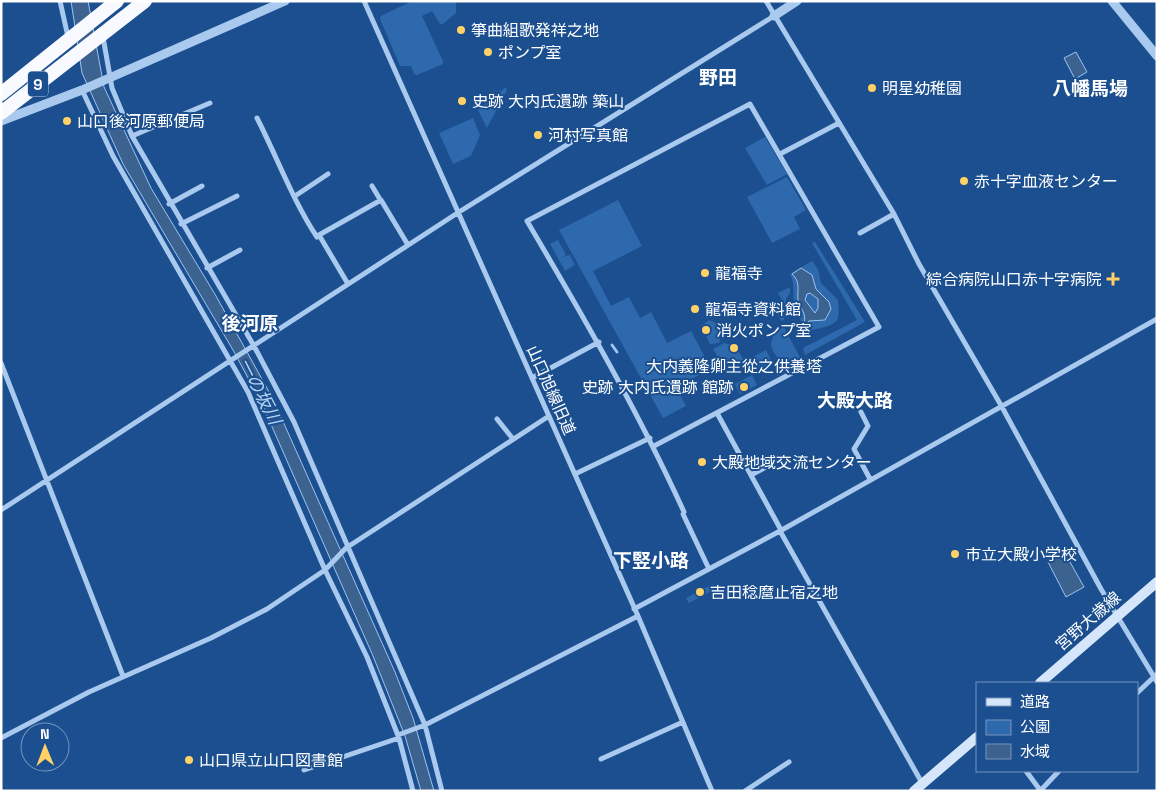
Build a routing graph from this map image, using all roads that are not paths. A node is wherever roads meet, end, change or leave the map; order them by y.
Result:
1 (60, 1) edge
2 (117, 1) edge
3 (145, 1) edge
4 (285, 1) edge
5 (364, 1) edge
6 (766, 1) edge
7 (797, 1) edge
8 (1112, 1) edge
9 (774, 16) junction
10 (100, 36) junction
11 (70, 38) junction
12 (1157, 56) edge
13 (108, 79) junction
14 (84, 90) junction
15 (1, 94) edge
16 (210, 103) dead end
17 (1, 113) edge
18 (257, 118) dead end
19 (1, 121) edge
20 (839, 123) junction
21 (132, 136) junction
22 (780, 154) junction
23 (328, 174) dead end
24 (202, 186) dead end
25 (372, 186) dead end
26 (237, 196) dead end
27 (295, 196) junction
28 (381, 201) junction
29 (169, 204) junction
30 (458, 212) junction
31 (894, 214) junction
32 (181, 224) junction
33 (860, 233) dead end
34 (319, 235) junction
35 (408, 245) junction
36 (240, 250) dead end
37 (207, 268) junction
38 (348, 284) junction
39 (1157, 319) edge
40 (599, 342) junction
41 (251, 347) junction
42 (234, 359) junction
43 (1, 363) edge
44 (532, 378) junction
45 (1002, 407) junction
46 (861, 412) dead end
47 (716, 413) junction
48 (549, 416) junction
49 (497, 419) dead end
50 (650, 438) junction
51 (513, 439) junction
52 (654, 446) junction
53 (766, 467) dead end
54 (574, 474) junction
55 (751, 475) junction
56 (48, 479) junction
57 (870, 480) junction
58 (1, 510) edge
59 (780, 530) junction
60 (344, 549) junction
61 (327, 568) junction
62 (709, 570) junction
63 (1157, 582) edge
64 (634, 609) junction
65 (638, 616) junction
66 (1117, 616) junction
67 (123, 676) junction
68 (1156, 678) edge
69 (1041, 682) edge
70 (1138, 692) edge
71 (683, 722) junction
72 (423, 726) junction
73 (400, 735) junction
74 (1, 738) edge
75 (976, 739) edge
76 (601, 759) dead end
77 (789, 762) dead end
78 (304, 770) dead end
79 (1027, 772) edge
80 (1058, 772) edge
81 (923, 784) junction
82 (413, 791) edge
83 (442, 791) edge
84 (712, 791) edge
85 (744, 791) edge
86 (914, 791) edge
87 (1040, 791) edge

1 - 11 street
2 - 11 highway, 9
3 - 10 highway, 9
4 - 13 street
5 - 30 street, 山口旭線旧道
6 - 9 street
7 - 9 street
8 - 12 street
9 - 20 street
9 - 30 street
10 - 13 street
10 - 17 highway, 9
11 - 15 highway, 9
13 - 14 street
13 - 21 street
14 - 19 street
14 - 42 street
16 - 21 street
18 - 27 street
20 - 22 street
20 - 31 street
21 - 29 street
22 - 40 street
22 - 47 street
23 - 27 street
24 - 29 street
25 - 28 street
26 - 32 street
27 - 34 street
28 - 34 street
28 - 35 street
29 - 32 street
30 - 35 street
30 - 44 street, 山口旭線旧道
31 - 33 street
31 - 45 street
32 - 37 street
34 - 38 street
35 - 38 street
36 - 37 street
37 - 41 street
38 - 41 street
39 - 45 street
40 - 44 street
40 - 50 street
41 - 42 street
41 - 60 street
42 - 56 street
42 - 61 street
43 - 56 street
44 - 48 street, 山口旭線旧道
45 - 57 street
45 - 66 street
46 - 57 street
47 - 52 street
47 - 55 street
48 - 51 street
48 - 54 street, 山口旭線旧道
49 - 51 street
50 - 52 street
50 - 54 street
51 - 60 street
52 - 62 street
53 - 55 street
54 - 64 street, 山口旭線旧道
55 - 59 street
56 - 58 street
56 - 67 street
57 - 59 street
59 - 62 street
59 - 81 street
60 - 61 street
60 - 72 street
61 - 67 street
61 - 73 street
62 - 64 street
63 - 66 main road, 宮野大歳線
64 - 65 street, 山口旭線旧道
65 - 71 street, 山口旭線旧道
65 - 72 street
66 - 68 street
66 - 69 main road, 宮野大歳線
67 - 74 street
68 - 70 street
71 - 76 street
71 - 84 street, 山口旭線旧道
72 - 73 street
72 - 83 street
73 - 78 street
73 - 82 street
75 - 81 main road
77 - 85 street
79 - 87 street
80 - 87 street
81 - 86 main road

